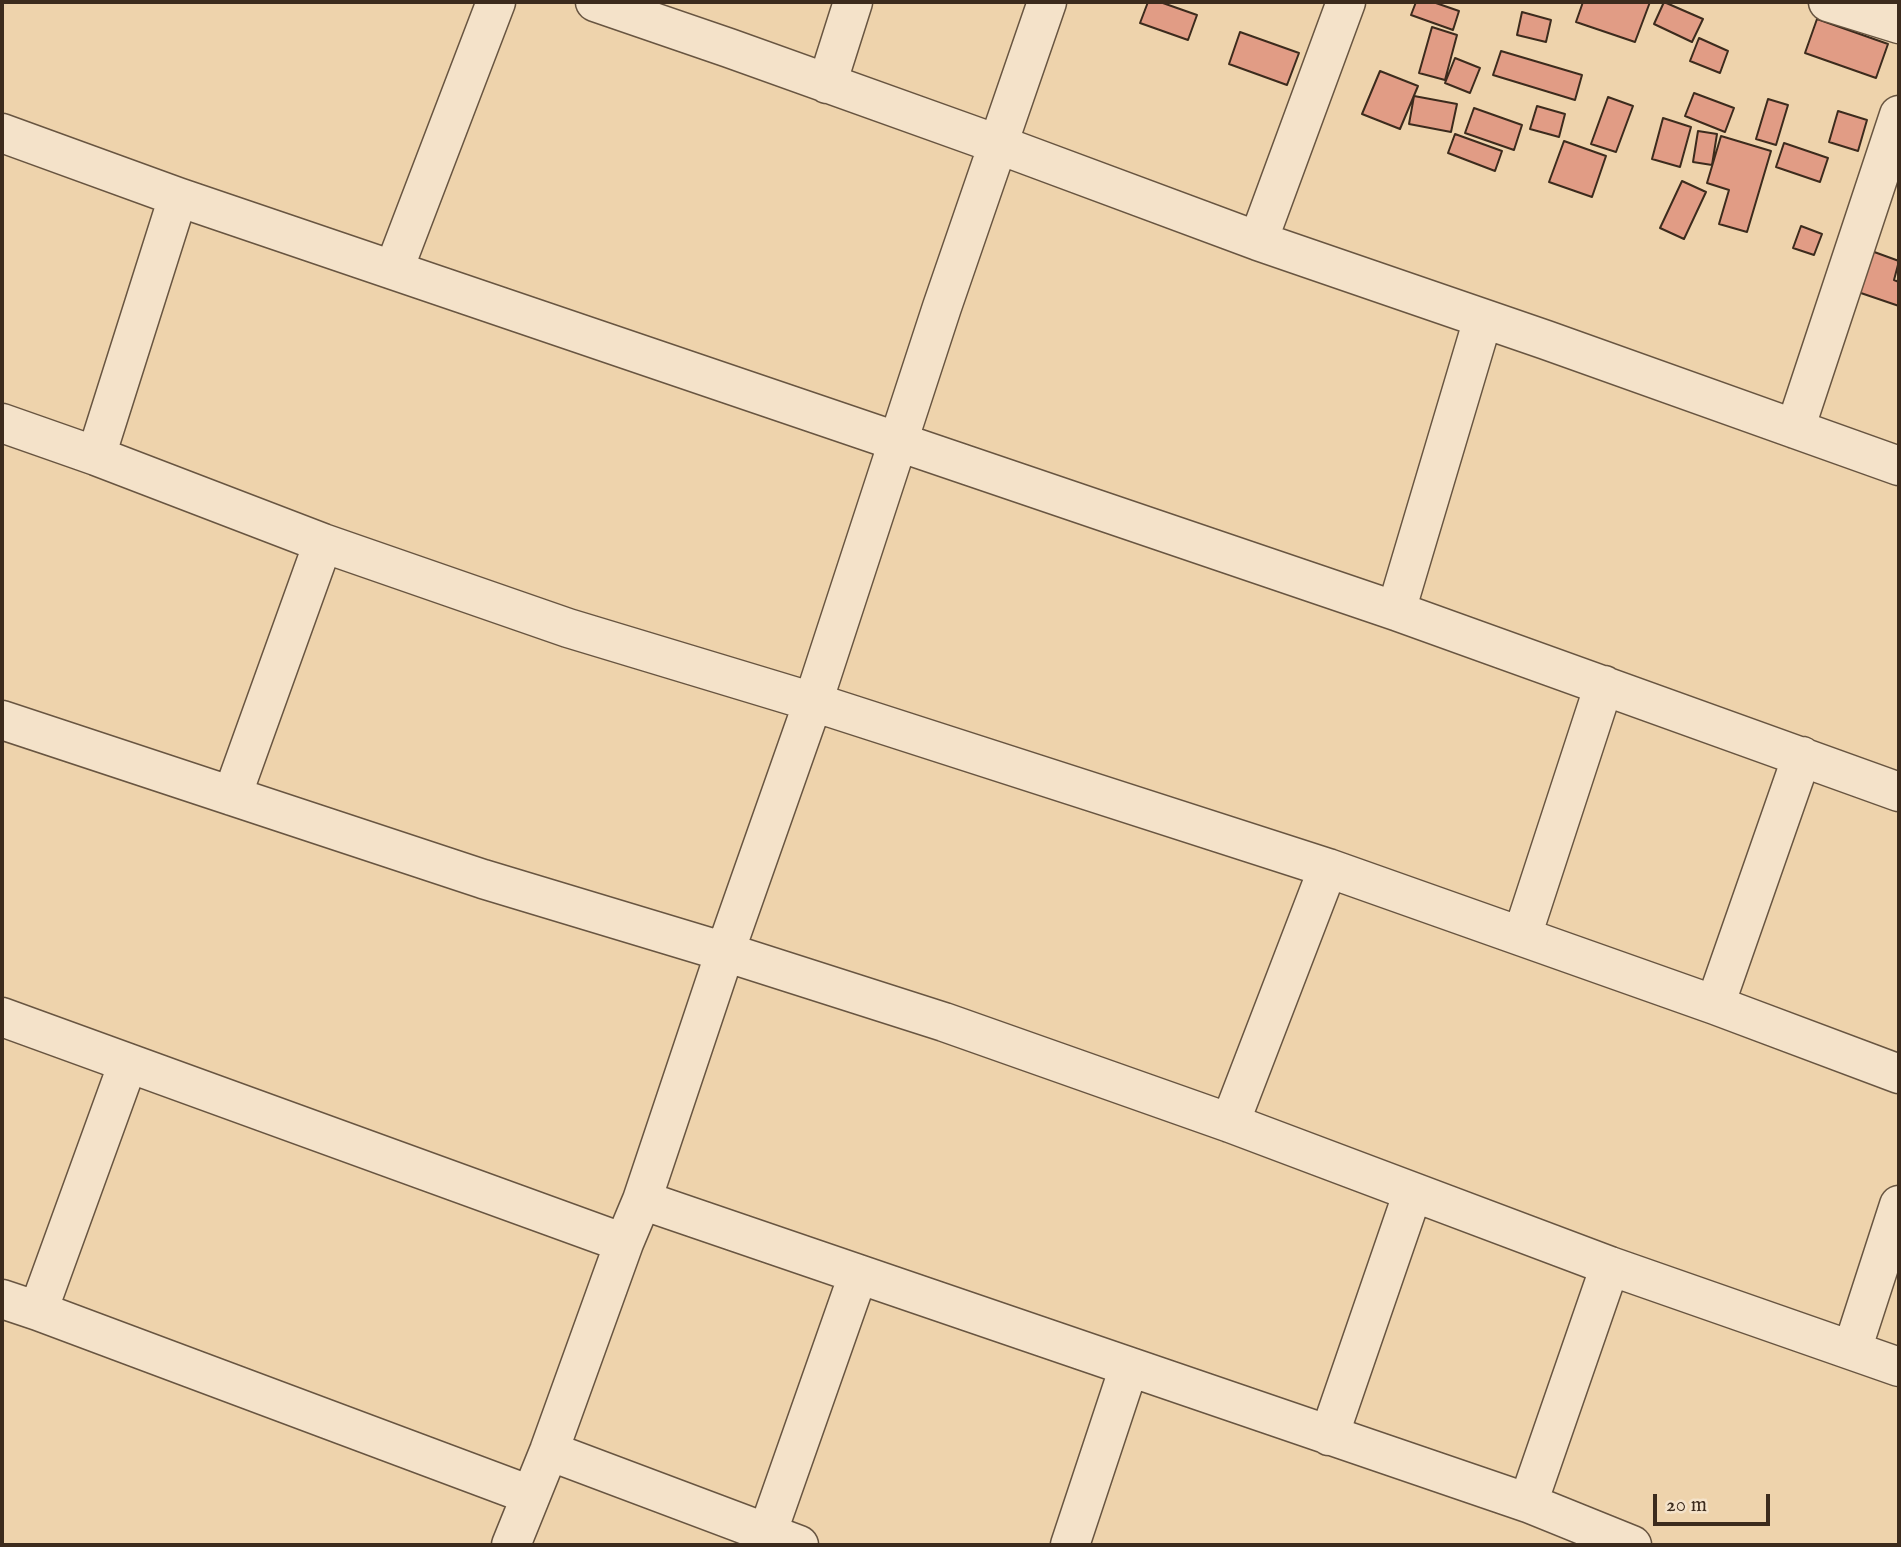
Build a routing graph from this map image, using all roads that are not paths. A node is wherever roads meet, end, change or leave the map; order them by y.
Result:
1 (496, 2) edge
2 (595, 2) edge
3 (853, 2) edge
4 (1047, 2) edge
5 (1346, 2) edge
6 (1829, 2) edge
7 (1899, 24) edge
8 (827, 83) junction
9 (1899, 115) edge
10 (2, 132) edge
11 (997, 144) junction
12 (178, 197) junction
13 (1258, 241) junction
14 (394, 270) junction
15 (1483, 319) junction
16 (2, 423) edge
17 (1795, 429) junction
18 (898, 440) junction
19 (96, 456) junction
20 (1899, 466) edge
21 (323, 543) junction
22 (1396, 611) junction
23 (1604, 685) junction
24 (813, 702) junction
25 (2, 720) edge
26 (1801, 757) junction
27 (1899, 792) edge
28 (232, 796) junction
29 (1328, 868) junction
30 (1522, 936) junction
31 (725, 952) junction
32 (1715, 1005) junction
33 (2, 1017) edge
34 (128, 1063) junction
35 (1899, 1074) edge
36 (1230, 1123) junction
37 (1413, 1192) junction
38 (642, 1200) junction
39 (1899, 1205) edge
40 (624, 1243) junction
41 (1610, 1266) junction
42 (858, 1275) junction
43 (2, 1299) edge
44 (38, 1311) junction
45 (1852, 1350) junction
46 (1129, 1367) junction
47 (1899, 1367) edge
48 (1329, 1436) junction
49 (549, 1451) junction
50 (530, 1495) junction
51 (1528, 1503) junction
52 (783, 1540) edge
53 (511, 1545) edge
54 (1070, 1545) edge
55 (1632, 1545) edge

1 - 14 street
2 - 8 street
3 - 8 street
4 - 11 street
5 - 13 street
6 - 7 street
8 - 11 street
9 - 17 street
10 - 12 street
11 - 13 street
11 - 18 street
12 - 14 street
12 - 19 street
13 - 15 street
14 - 18 street
15 - 17 street
15 - 22 street
16 - 19 street
17 - 20 street
18 - 22 street
18 - 24 street
19 - 21 street
21 - 24 street
21 - 28 street
22 - 23 street
23 - 26 street
23 - 30 street
24 - 29 street
24 - 31 street
25 - 28 street
26 - 27 street
26 - 32 street
28 - 31 street
29 - 30 street
29 - 36 street
30 - 32 street
31 - 36 street
31 - 38 street
32 - 35 street
33 - 34 street
34 - 40 street
34 - 44 street
36 - 37 street
37 - 41 street
37 - 48 street
38 - 40 street
38 - 42 street
39 - 45 street
40 - 49 street
41 - 45 street
41 - 51 street
42 - 46 street
42 - 52 street
43 - 44 street
44 - 50 street
45 - 47 street
46 - 48 street
46 - 54 street
48 - 51 street
49 - 50 street
49 - 52 street
50 - 53 street
51 - 55 street

